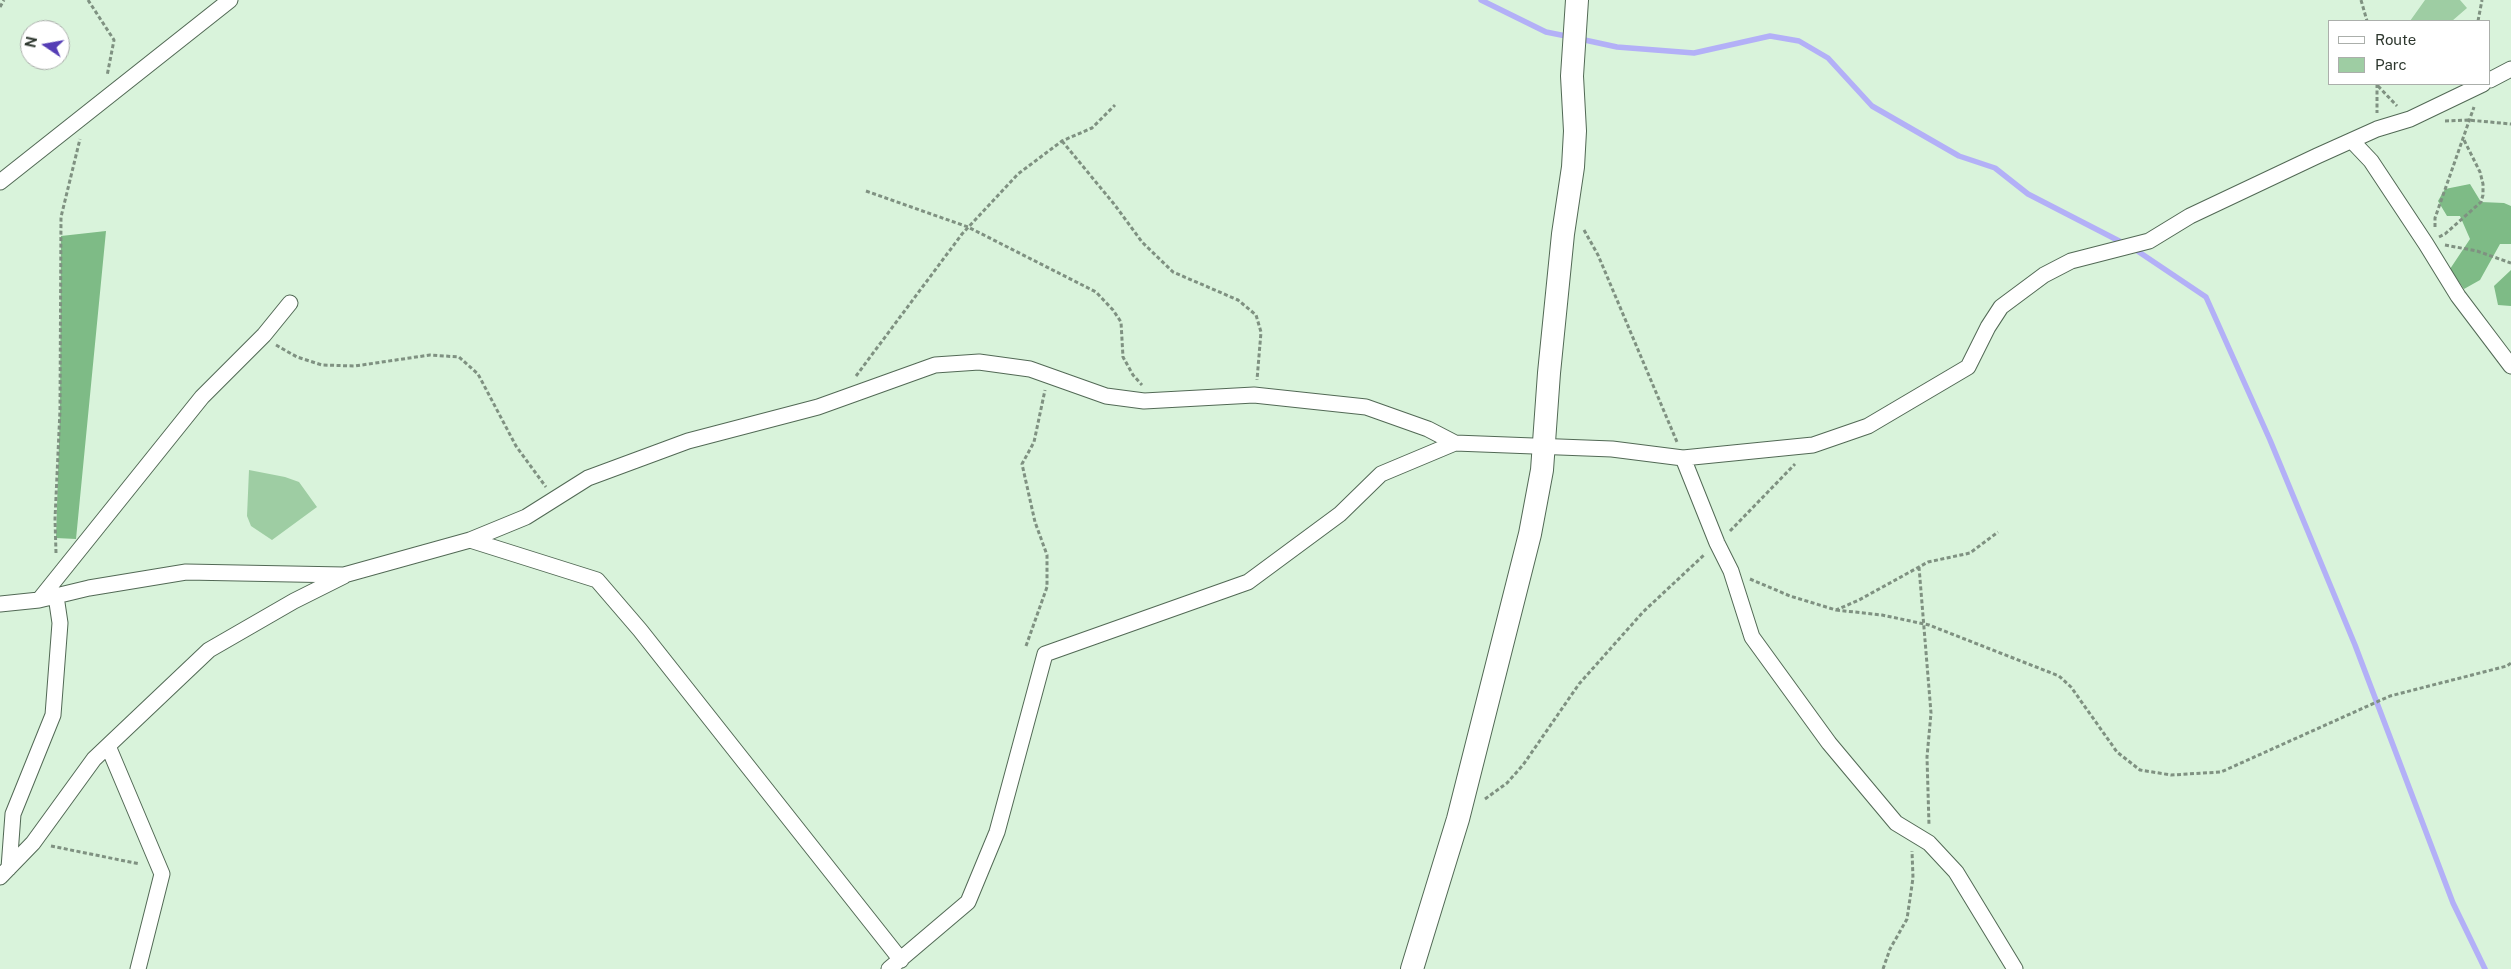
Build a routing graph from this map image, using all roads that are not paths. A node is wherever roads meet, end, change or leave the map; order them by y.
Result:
1 (230, 0) edge
2 (1577, 0) edge
3 (2511, 69) edge
4 (2491, 79) edge
5 (2481, 85) edge
6 (2352, 141) junction
7 (0, 182) edge
8 (290, 303) dead end
9 (2511, 366) edge
10 (1455, 443) junction
11 (1543, 446) junction
12 (1683, 458) junction
13 (470, 540) junction
14 (344, 575) junction
15 (56, 588) junction
16 (0, 604) edge
17 (108, 746) junction
18 (33, 843) junction
19 (5, 848) edge
20 (4, 872) edge
21 (901, 960) junction
22 (138, 969) edge
23 (889, 969) edge
24 (1412, 969) edge
25 (2015, 969) edge

1 - 7 street
2 - 11 street
3 - 4 street
5 - 6 street
6 - 9 street
6 - 12 street
8 - 15 street
10 - 11 street
10 - 13 street
10 - 21 street
11 - 12 street
11 - 24 street
12 - 25 street
13 - 14 street
13 - 21 street
14 - 15 street
14 - 17 street
15 - 16 street
15 - 19 street
17 - 18 street
17 - 22 street
18 - 19 street
18 - 20 street
19 - 20 street
21 - 23 street

